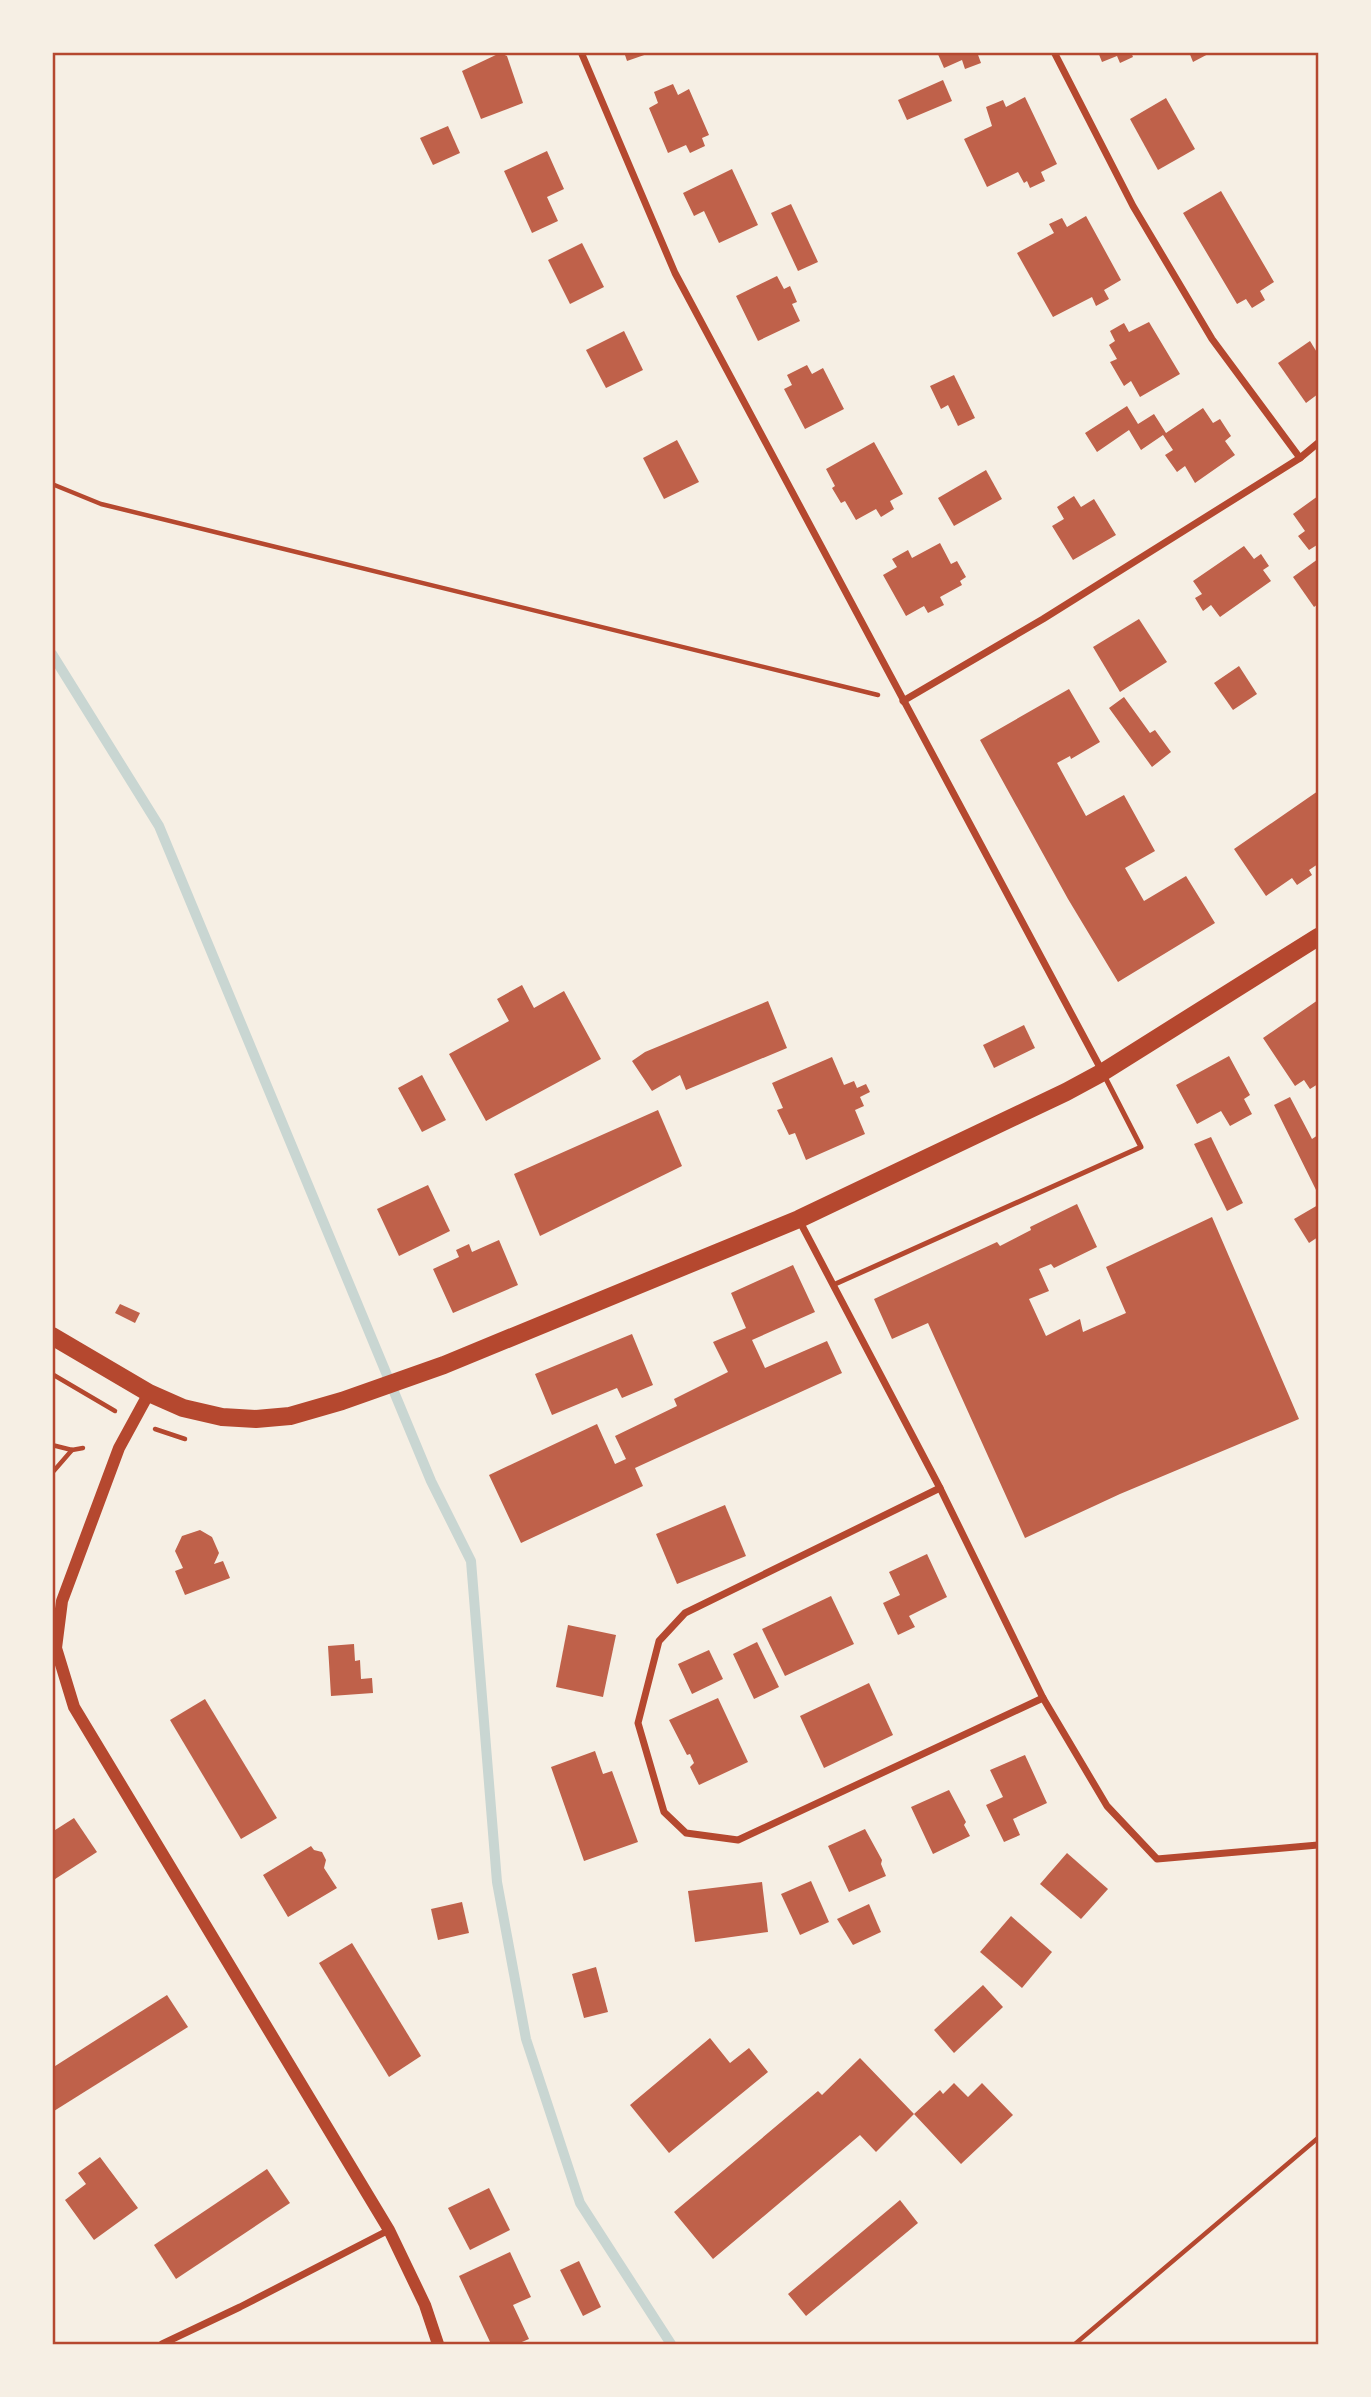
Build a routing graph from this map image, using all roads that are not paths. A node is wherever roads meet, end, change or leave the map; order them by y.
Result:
1 (581, 52) edge
2 (1054, 52) edge
3 (1318, 443) edge
4 (1300, 458) junction
5 (903, 701) junction
6 (1318, 937) edge
7 (1103, 1072) junction
8 (799, 1219) junction
9 (833, 1285) junction
10 (52, 1336) edge
11 (149, 1393) junction
12 (940, 1488) junction
13 (1044, 1698) junction
14 (1318, 1845) edge
15 (389, 2230) junction
16 (162, 2344) edge
17 (438, 2344) edge

1 - 5 street
2 - 4 street
3 - 4 street
4 - 5 street
5 - 7 street
6 - 7 main road
7 - 8 main road
7 - 9 lane
8 - 9 street
8 - 11 main road
9 - 12 street
10 - 11 main road
11 - 15 street
12 - 13 street
12 - 13 street
13 - 14 street
15 - 16 street
15 - 17 street

